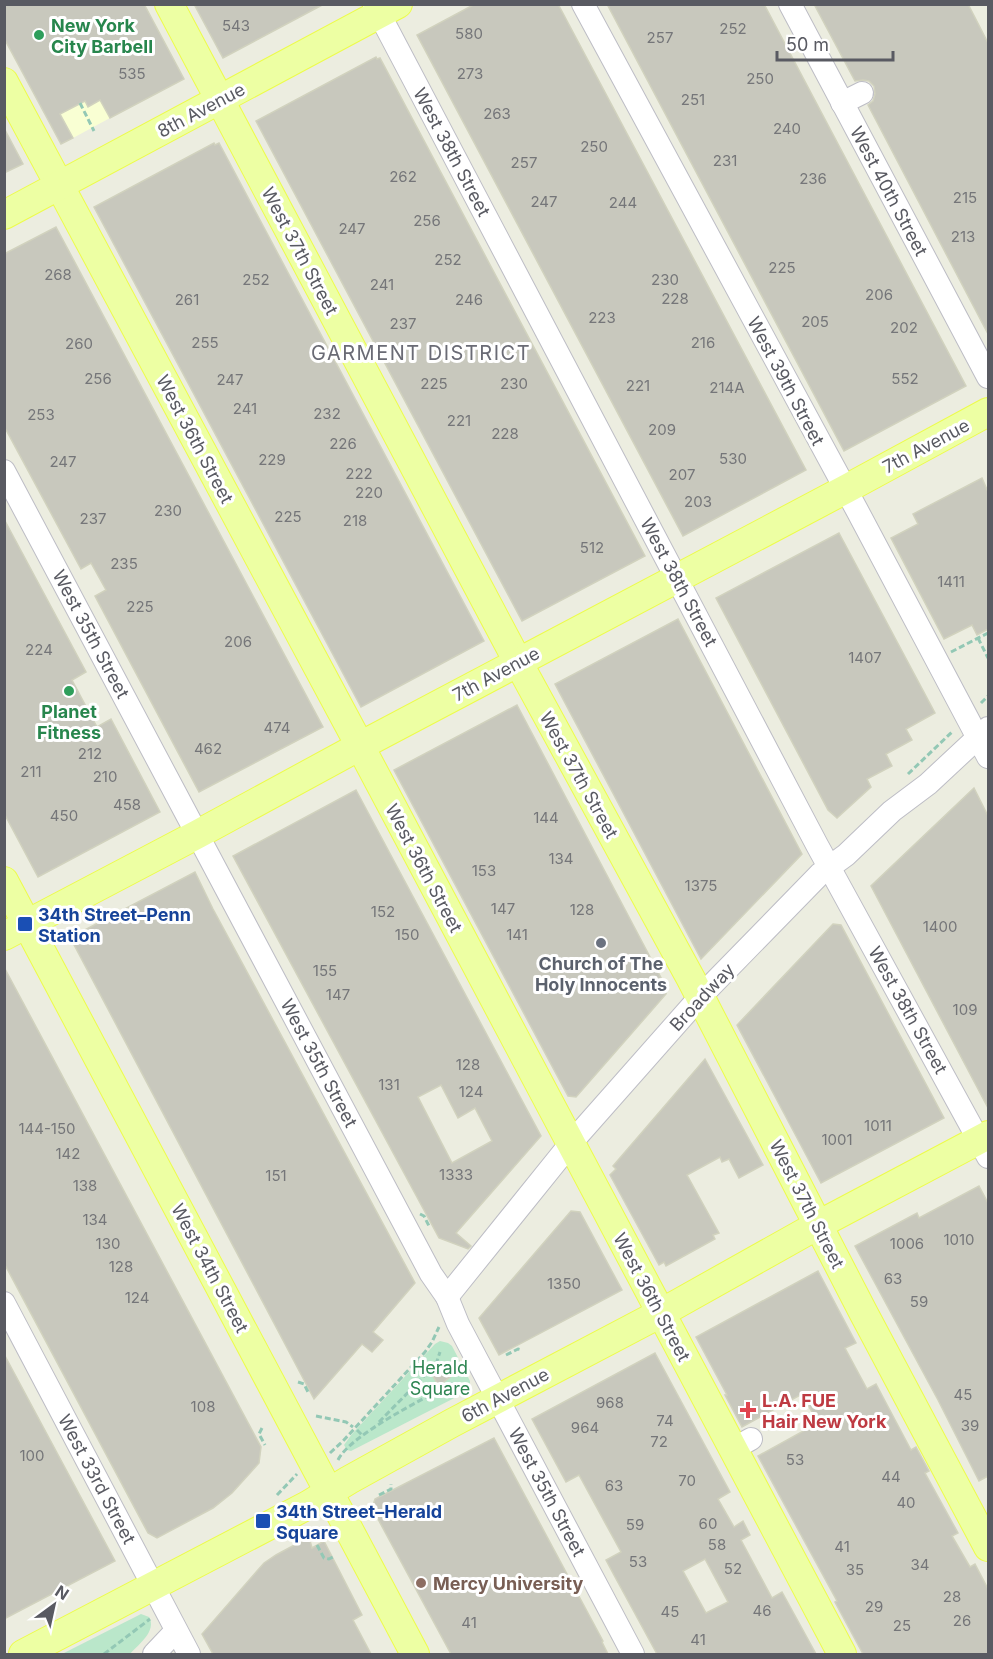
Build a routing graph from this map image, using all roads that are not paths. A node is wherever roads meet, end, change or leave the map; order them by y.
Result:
1 (169, 4) edge
2 (583, 4) edge
3 (789, 4) edge
4 (384, 8) edge
5 (4, 82) edge
6 (219, 100) junction
7 (60, 185) junction
8 (4, 215) edge
9 (988, 377) edge
10 (988, 412) edge
11 (4, 471) edge
12 (846, 489) junction
13 (677, 578) junction
14 (518, 662) junction
15 (983, 732) edge
16 (360, 746) junction
17 (988, 757) edge
18 (198, 834) junction
19 (830, 867) junction
20 (4, 881) edge
21 (16, 930) edge
22 (700, 997) junction
23 (570, 1143) junction
24 (986, 1144) edge
25 (818, 1225) junction
26 (447, 1297) junction
27 (4, 1303) edge
28 (661, 1313) junction
29 (497, 1399) junction
30 (330, 1492) junction
31 (988, 1547) edge
32 (153, 1587) junction
33 (180, 1626) dead end
34 (22, 1654) edge
35 (154, 1654) edge
36 (189, 1654) edge
37 (415, 1654) edge
38 (633, 1654) edge
39 (843, 1654) edge

1 - 6 main road, West 37th Street
2 - 12 street, West 39th Street
3 - 9 street, West 40th Street
4 - 6 main road, 8th Avenue
4 - 13 street, West 38th Street
5 - 7 main road, West 36th Street
6 - 7 main road, 8th Avenue
6 - 14 main road, West 37th Street
7 - 8 main road, 8th Avenue
7 - 16 main road, West 36th Street
10 - 12 main road, 7th Avenue
11 - 18 street, West 35th Street
12 - 13 main road, 7th Avenue
12 - 15 street, West 39th Street
13 - 14 main road, 7th Avenue
13 - 19 street, West 38th Street
14 - 16 main road, 7th Avenue
14 - 22 main road, West 37th Street
15 - 17 street, West 39th Street
15 - 19 street, Broadway
16 - 18 main road, 7th Avenue
16 - 23 main road, West 36th Street
18 - 21 main road, 7th Avenue
18 - 26 street, West 35th Street
19 - 22 street, Broadway
19 - 24 street, West 38th Street
20 - 21 main road, West 34th Street
21 - 30 main road, West 34th Street
22 - 23 street, Broadway
22 - 25 main road, West 37th Street
23 - 26 street, Broadway
23 - 28 main road, West 36th Street
24 - 25 main road, 6th Avenue
25 - 28 main road, 6th Avenue
25 - 31 main road, West 37th Street
26 - 29 street, West 35th Street
27 - 32 street, West 33rd Street
28 - 29 main road, 6th Avenue
28 - 39 main road, West 36th Street
29 - 30 main road, 6th Avenue
29 - 38 street, West 35th Street
30 - 32 main road, 6th Avenue
30 - 37 main road, West 34th Street
32 - 34 main road, 6th Avenue
32 - 36 street, West 33rd Street
33 - 35 street

